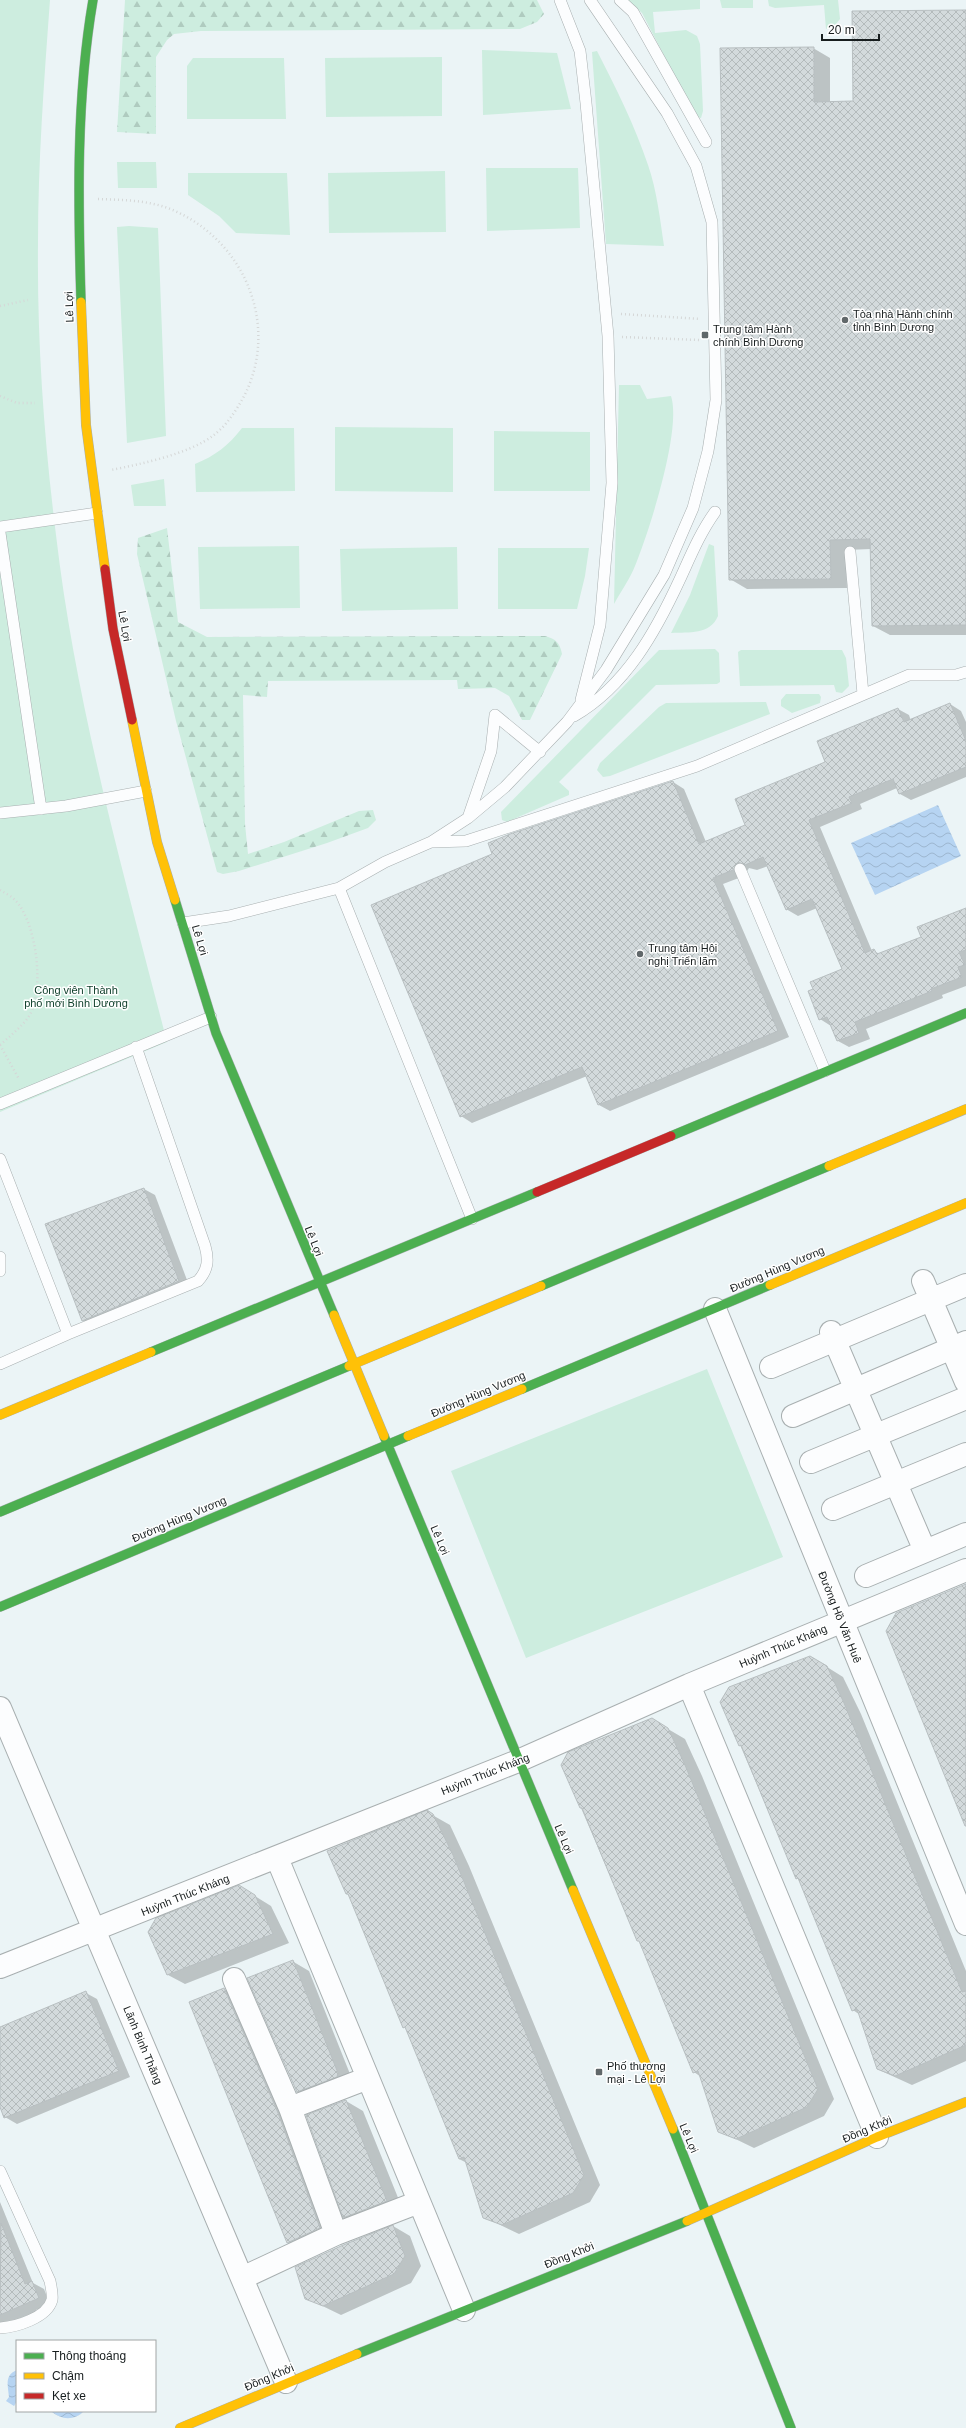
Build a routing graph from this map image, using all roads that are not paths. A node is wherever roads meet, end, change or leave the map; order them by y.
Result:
1 (93, 0) edge
2 (560, 0) edge
3 (590, 0) edge
4 (620, 0) edge
5 (706, 142) dead end
6 (715, 512) dead end
7 (97, 513) junction
8 (0, 527) edge
9 (0, 533) edge
10 (850, 552) dead end
11 (966, 672) edge
12 (863, 694) junction
13 (579, 706) junction
14 (570, 718) junction
15 (540, 752) junction
16 (146, 791) junction
17 (41, 809) junction
18 (0, 813) edge
19 (468, 818) junction
20 (432, 842) junction
21 (740, 869) dead end
22 (339, 888) junction
23 (183, 923) junction
24 (966, 1013) edge
25 (210, 1017) junction
26 (136, 1047) junction
27 (825, 1072) junction
28 (0, 1104) edge
29 (966, 1109) edge
30 (0, 1160) edge
31 (966, 1204) edge
32 (472, 1219) junction
33 (0, 1257) edge
34 (0, 1271) edge
35 (318, 1283) junction
36 (966, 1285) edge
37 (927, 1290) junction
38 (715, 1309) junction
39 (68, 1334) junction
40 (833, 1336) junction
41 (959, 1345) edge
42 (0, 1364) edge
43 (354, 1365) junction
44 (771, 1367) dead end
45 (966, 1382) edge
46 (856, 1389) junction
47 (966, 1398) edge
48 (0, 1416) edge
49 (792, 1416) dead end
50 (876, 1435) junction
51 (387, 1445) junction
52 (966, 1454) edge
53 (811, 1462) dead end
54 (896, 1483) junction
55 (833, 1509) dead end
56 (0, 1512) edge
57 (966, 1534) edge
58 (925, 1551) junction
59 (966, 1570) edge
60 (866, 1576) dead end
61 (0, 1607) edge
62 (842, 1622) junction
63 (690, 1685) junction
64 (0, 1708) edge
65 (518, 1761) junction
66 (277, 1858) junction
67 (966, 1924) edge
68 (95, 1931) junction
69 (0, 1967) edge
70 (234, 1979) dead end
71 (368, 2078) junction
72 (966, 2102) edge
73 (290, 2108) junction
74 (877, 2137) junction
75 (0, 2171) edge
76 (419, 2202) junction
77 (707, 2212) junction
78 (336, 2234) junction
79 (242, 2278) junction
80 (464, 2310) junction
81 (0, 2328) edge
82 (286, 2382) junction
83 (180, 2428) edge
84 (791, 2428) edge

1 - 7 main road, Lê Lợi
2 - 13 lane
3 - 13 lane
4 - 5 lane
6 - 14 lane
7 - 8 lane
7 - 16 main road, Lê Lợi
9 - 17 lane
10 - 12 lane
11 - 12 lane
12 - 20 lane
13 - 14 lane
14 - 15 lane
15 - 19 lane
15 - 19 lane
16 - 17 lane
16 - 23 main road, Lê Lợi
17 - 18 lane
19 - 20 lane
20 - 22 lane
21 - 27 lane
22 - 23 lane
22 - 32 lane
23 - 25 main road, Lê Lợi
24 - 27 main road
25 - 26 lane
25 - 35 main road, Lê Lợi
26 - 28 lane
26 - 39 lane
27 - 32 main road
29 - 43 main road
30 - 39 lane
31 - 38 main road, Đường Hùng Vương
32 - 35 main road
33 - 34 lane
35 - 43 main road, Lê Lợi
35 - 48 main road
36 - 37 street
37 - 40 street
37 - 41 street
38 - 51 main road, Đường Hùng Vương
38 - 62 street, Đường Hồ Văn Huê
39 - 42 lane
40 - 44 street
40 - 46 street
41 - 45 street
41 - 46 street
43 - 51 main road, Lê Lợi
43 - 56 main road
46 - 49 street
46 - 50 street
47 - 50 street
50 - 53 street
50 - 54 street
51 - 61 main road, Đường Hùng Vương
51 - 65 main road, Lê Lợi
52 - 54 street
54 - 55 street
54 - 58 street
57 - 58 street
58 - 60 street
59 - 62 street, Huỳnh Thúc Kháng
62 - 63 street, Huỳnh Thúc Kháng
62 - 67 street, Đường Hồ Văn Huê
63 - 65 street, Huỳnh Thúc Kháng
63 - 74 street
64 - 68 street, Lãnh Binh Thăng
65 - 66 street, Huỳnh Thúc Kháng
65 - 77 main road, Lê Lợi
66 - 68 street, Huỳnh Thúc Kháng
66 - 71 street
68 - 69 street, Huỳnh Thúc Kháng
68 - 79 street, Lãnh Binh Thăng
70 - 73 street
71 - 73 street
71 - 76 street
72 - 74 main road, Đồng Khởi
73 - 78 street
74 - 77 main road, Đồng Khởi
75 - 81 lane
76 - 78 street
76 - 80 street
77 - 80 main road, Đồng Khởi
77 - 84 main road, Lê Lợi
78 - 79 street
79 - 82 street, Lãnh Binh Thăng
80 - 82 main road, Đồng Khởi
82 - 83 main road, Đồng Khởi

